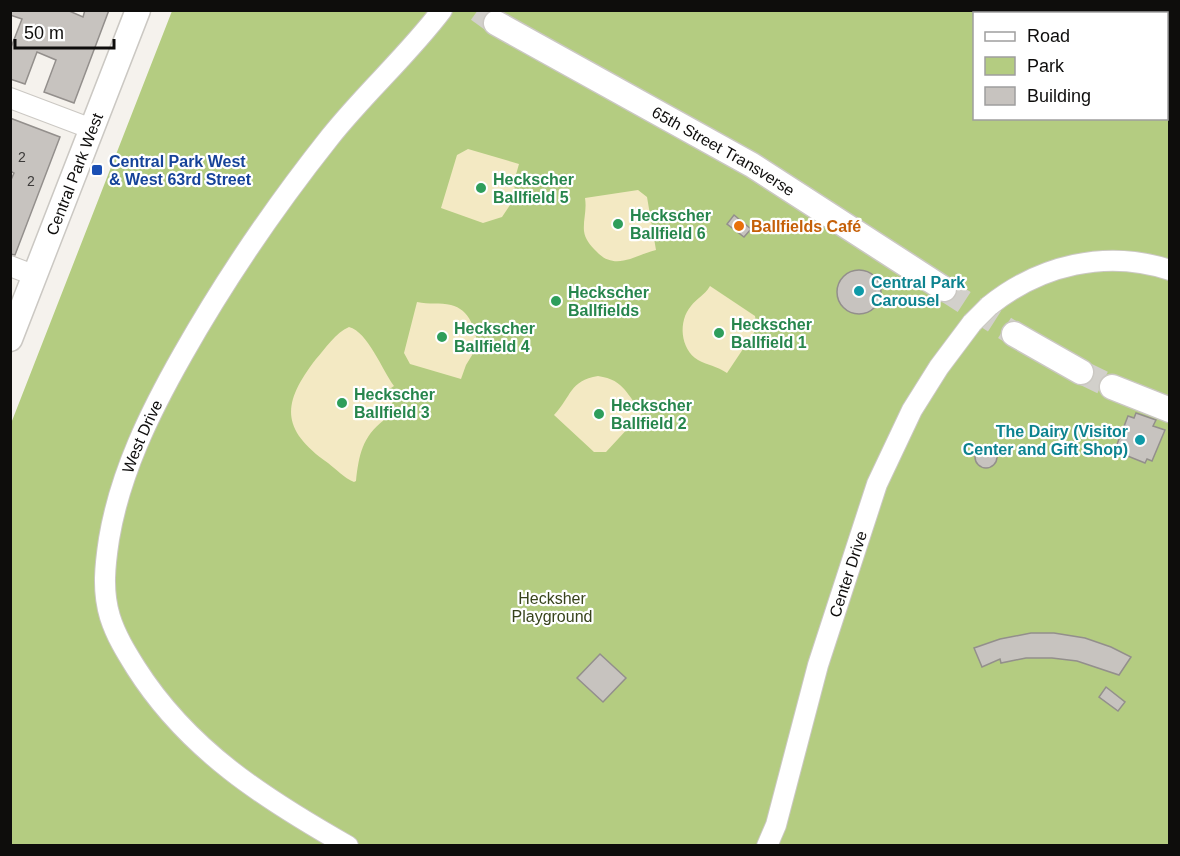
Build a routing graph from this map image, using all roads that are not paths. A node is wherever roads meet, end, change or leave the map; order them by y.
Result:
1 (138, 10) edge
2 (442, 10) edge
3 (496, 22) tunnel mouth
4 (10, 98) edge
5 (92, 129) junction
6 (10, 266) edge
7 (1170, 270) edge
8 (36, 276) junction
9 (944, 289) tunnel mouth
10 (1014, 334) tunnel mouth
11 (10, 339) edge
12 (1081, 372) tunnel mouth
13 (1112, 387) tunnel mouth
14 (1170, 410) edge
15 (348, 846) edge
16 (767, 846) edge

1 - 5 main road, Central Park West
2 - 15 street, West Drive
3 - 9 main road, 65th Street Transverse
4 - 5 street
5 - 8 main road, Central Park West
6 - 8 street
7 - 16 street, Center Drive, bridge
8 - 11 main road, Central Park West
10 - 12 main road
13 - 14 main road

